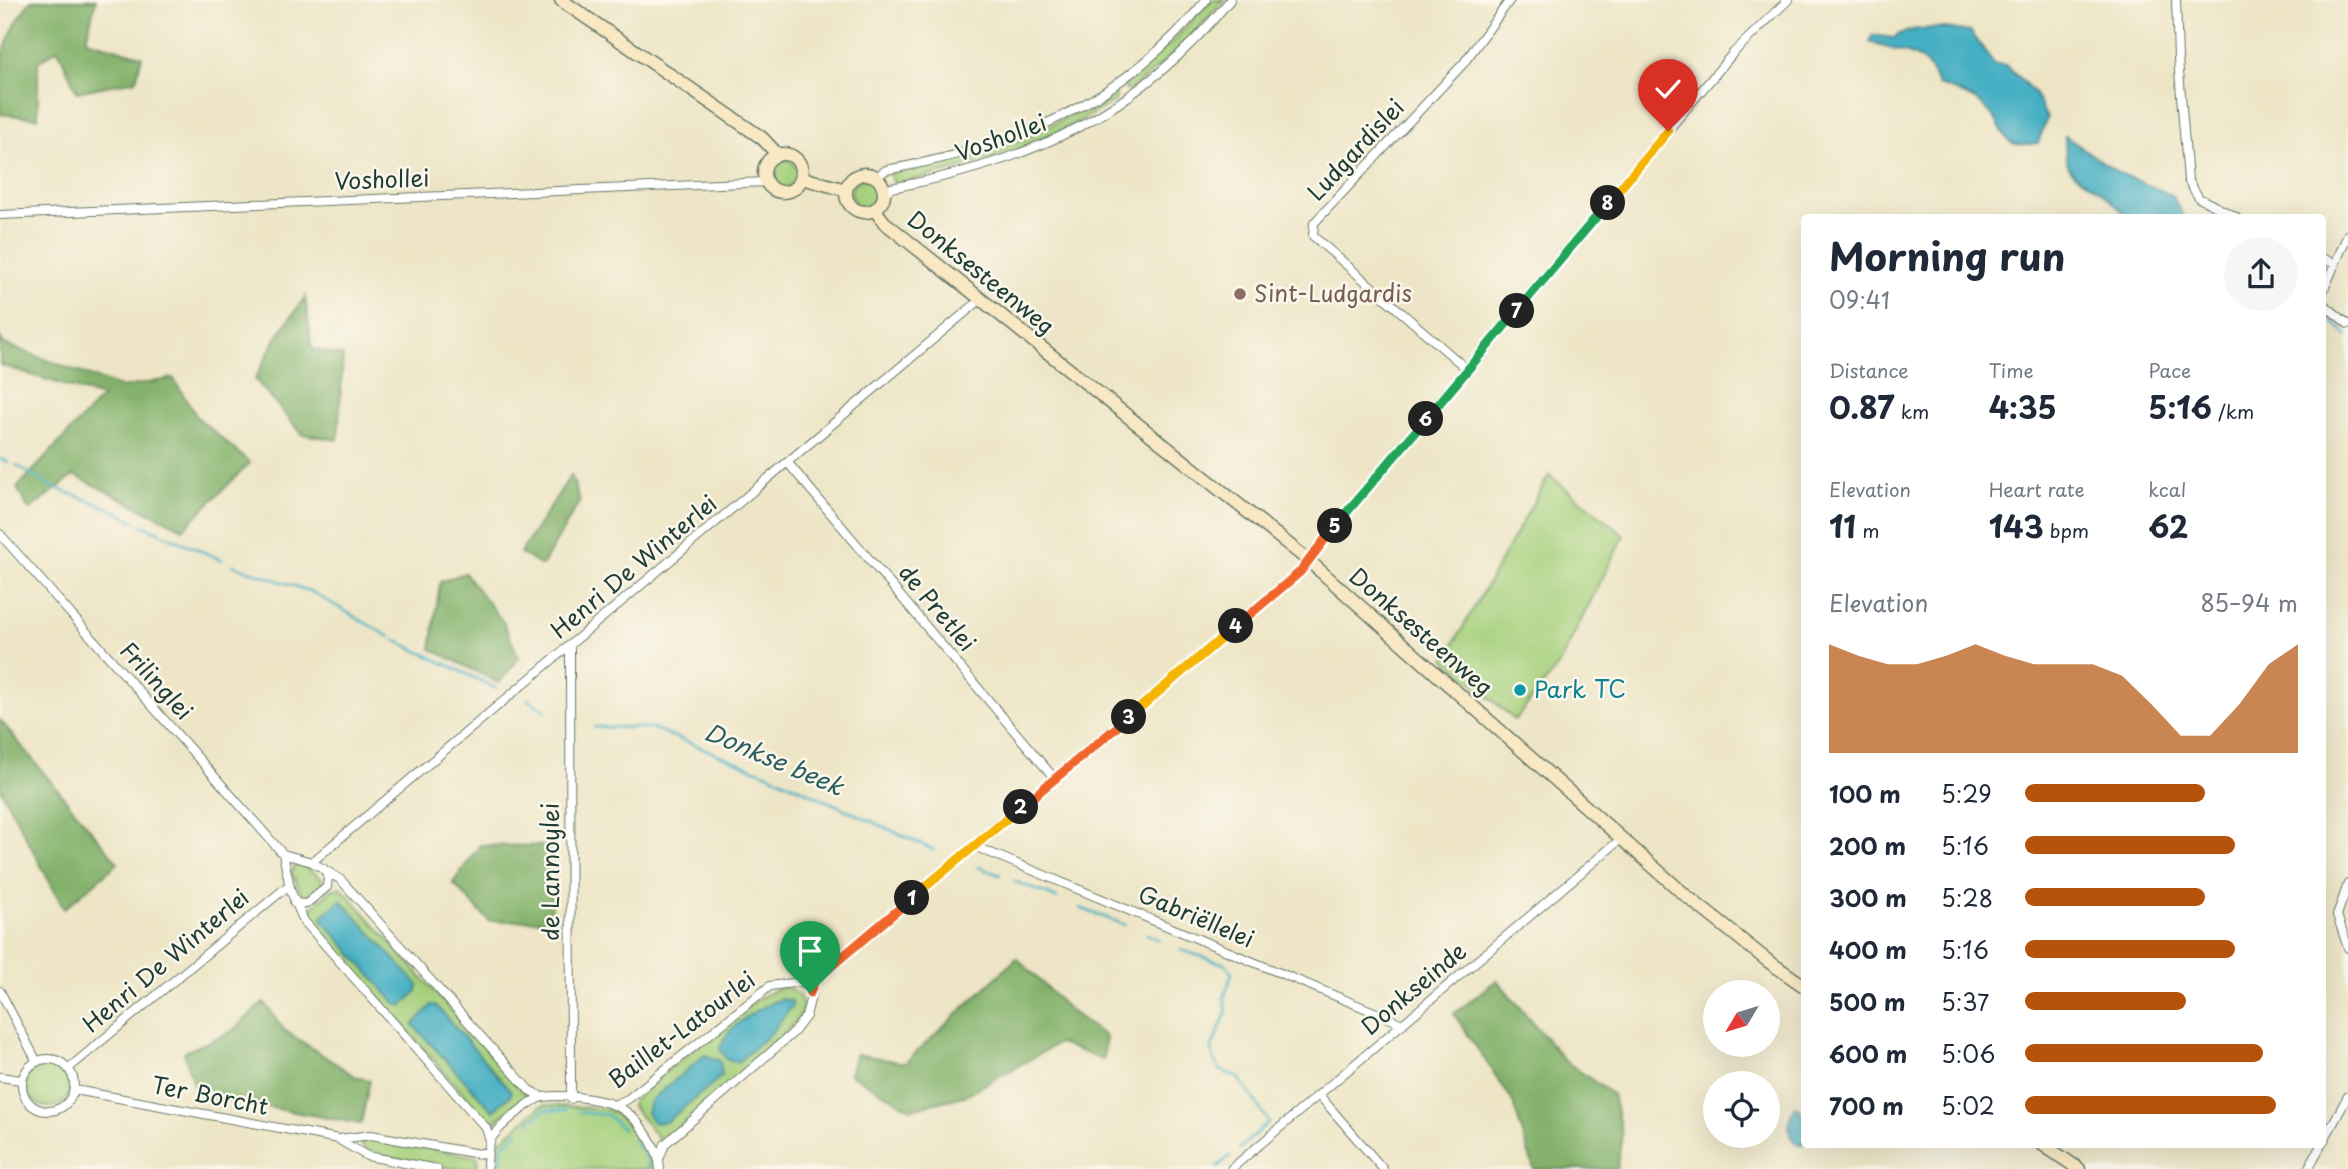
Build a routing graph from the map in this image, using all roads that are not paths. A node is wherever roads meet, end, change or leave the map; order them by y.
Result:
1 (561, 0) edge
2 (1206, 0) edge
3 (1230, 0) edge
4 (1510, 0) edge
5 (1788, 0) edge
6 (2176, 0) edge
7 (1115, 85) junction
8 (1125, 99) junction
9 (778, 155) junction
10 (876, 177) junction
11 (802, 178) junction
12 (766, 183) junction
13 (846, 190) junction
14 (884, 195) junction
15 (875, 210) junction
16 (2230, 214) edge
17 (0, 215) edge
18 (2348, 234) edge
19 (2326, 260) edge
20 (2334, 264) junction
21 (2326, 284) edge
22 (980, 300) junction
23 (2326, 306) edge
24 (2348, 324) edge
25 (1468, 370) junction
26 (788, 463) junction
27 (0, 534) edge
28 (1308, 560) junction
29 (570, 646) junction
30 (1055, 779) junction
31 (1622, 838) junction
32 (974, 846) junction
33 (283, 854) junction
34 (312, 862) junction
35 (324, 869) junction
36 (2348, 884) edge
37 (289, 885) junction
38 (294, 902) junction
39 (2348, 948) edge
40 (815, 980) junction
41 (1801, 984) edge
42 (0, 991) edge
43 (1403, 1024) junction
44 (37, 1062) junction
45 (69, 1068) junction
46 (0, 1076) edge
47 (21, 1080) junction
48 (75, 1090) junction
49 (1319, 1095) junction
50 (2348, 1096) edge
51 (542, 1097) junction
52 (571, 1098) junction
53 (614, 1105) junction
54 (2326, 1136) edge
55 (339, 1139) junction
56 (490, 1141) junction
57 (2048, 1148) edge
58 (2320, 1148) edge
59 (488, 1151) junction
60 (660, 1157) junction
61 (437, 1169) edge
62 (487, 1169) edge
63 (660, 1169) edge
64 (1231, 1169) edge
65 (1383, 1169) edge
66 (2080, 1169) edge
67 (2308, 1169) edge

1 - 9 street
2 - 7 street, Voshollei
3 - 8 street, Voshollei
4 - 25 street, Ludgardislei
5 - 25 street
6 - 16 street
7 - 8 street
7 - 10 street, Voshollei
8 - 14 street, Voshollei
9 - 11 street
9 - 12 street
10 - 13 street
10 - 14 street
11 - 12 street
11 - 13 street, Donksesteenweg
12 - 17 street, Voshollei
13 - 15 street, Donksesteenweg
14 - 15 street, Donksesteenweg
15 - 22 street, Donksesteenweg
18 - 20 street
19 - 20 street
20 - 21 street
22 - 26 street, Henri De Winterlei
22 - 28 street, Donksesteenweg
23 - 24 street
25 - 28 street
26 - 29 street, Henri De Winterlei
26 - 30 street, de Pretlei
27 - 33 street, Frilinglei
28 - 30 street
28 - 31 street, Donksesteenweg
29 - 34 street, Henri De Winterlei
29 - 52 street, de Lannoylei
30 - 32 street
31 - 41 street, Donksesteenweg
31 - 43 street, Donkseinde
32 - 40 street
32 - 43 street, Gabriëllelei
33 - 34 street
33 - 37 street
34 - 35 street
35 - 38 street
35 - 51 street
36 - 39 street
37 - 38 street
37 - 45 street, Henri De Winterlei
38 - 56 street
40 - 53 street, Baillet-Latourlei
40 - 60 street
42 - 44 street
43 - 49 street, Donkseinde
44 - 45 street
44 - 47 street
45 - 48 street
46 - 47 street
47 - 48 street
48 - 55 street, Ter Borcht
49 - 64 street, Donkseinde
49 - 65 street
50 - 54 street
51 - 52 street
51 - 56 street
52 - 53 street
53 - 60 street
55 - 59 street, Ter Borcht
55 - 61 street, Ter Borcht
56 - 59 street
57 - 66 street
58 - 67 street
59 - 62 street
60 - 63 street

